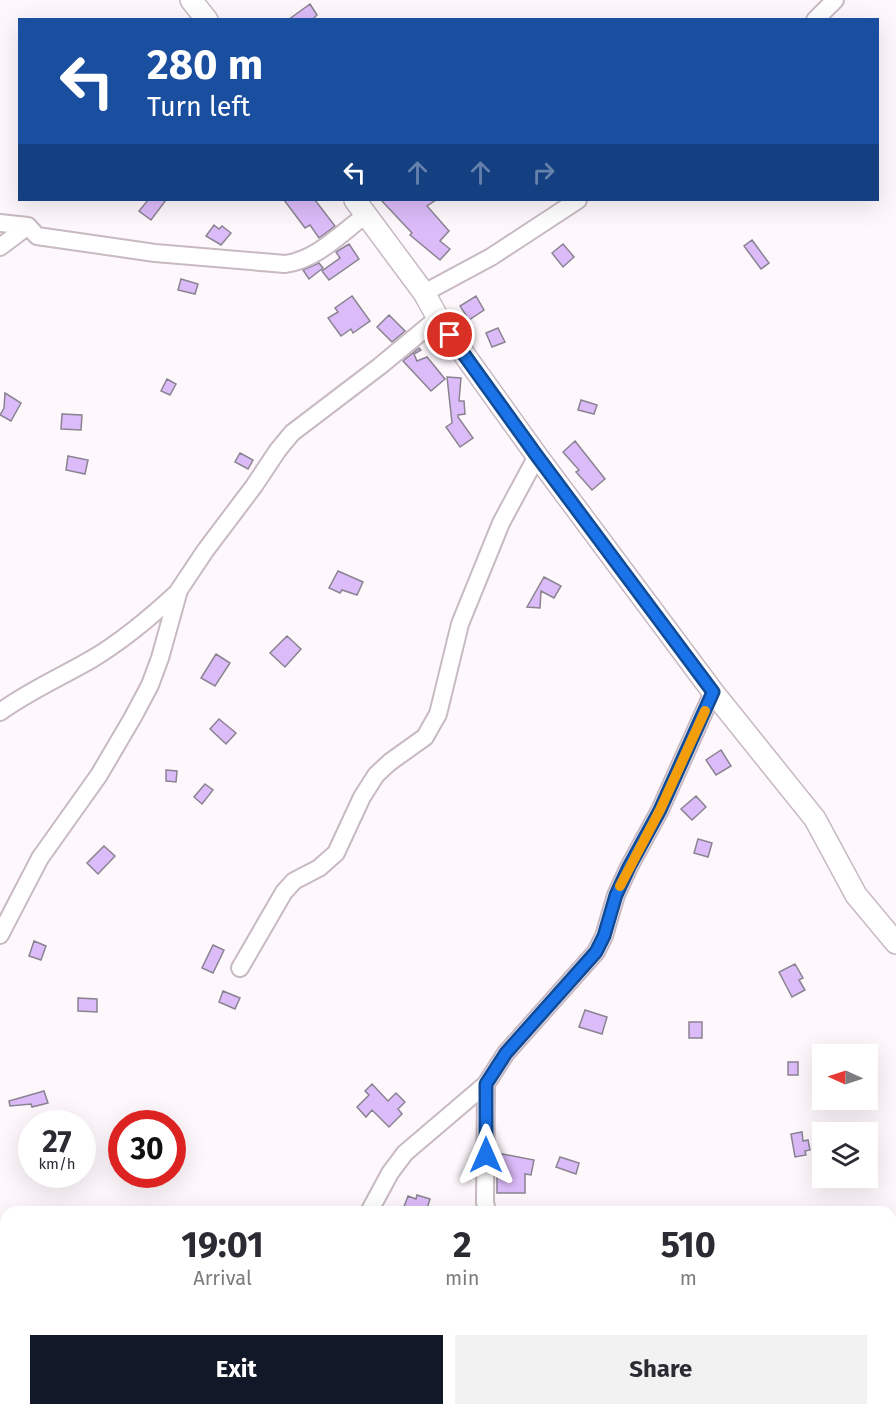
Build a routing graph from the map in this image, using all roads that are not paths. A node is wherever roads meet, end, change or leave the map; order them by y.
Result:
1 (191, 0) edge
2 (835, 0) edge
3 (205, 18) edge
4 (817, 18) edge
5 (576, 201) edge
6 (361, 207) edge
7 (0, 223) edge
8 (28, 226) junction
9 (0, 248) edge
10 (424, 293) junction
11 (438, 318) junction
12 (537, 456) junction
13 (179, 590) junction
14 (713, 692) junction
15 (0, 712) edge
16 (0, 935) edge
17 (896, 943) edge
18 (240, 968) dead end
19 (486, 1084) junction
20 (372, 1206) edge
21 (486, 1206) edge

1 - 3 main road
2 - 4 street
5 - 10 street
6 - 8 street
6 - 10 main road
7 - 8 street
8 - 9 street
10 - 11 main road
11 - 12 main road
11 - 13 street
12 - 14 main road
12 - 18 street
13 - 15 street
13 - 16 street
14 - 17 main road
14 - 19 street
19 - 20 street
19 - 21 street

